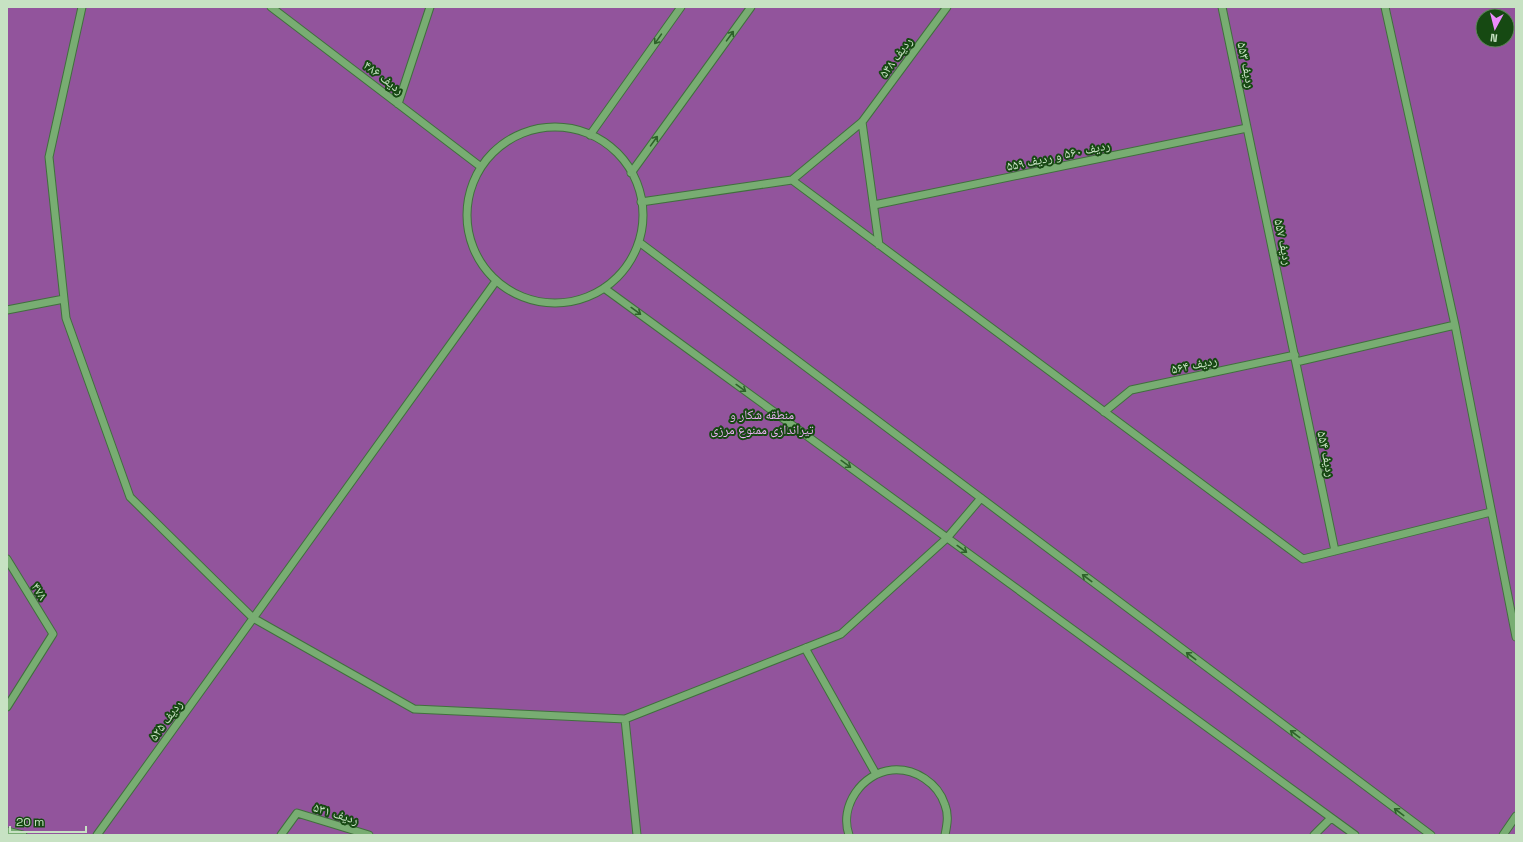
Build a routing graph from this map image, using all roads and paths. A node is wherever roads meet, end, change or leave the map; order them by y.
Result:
1 (82, 7) edge
2 (271, 7) edge
3 (430, 7) edge
4 (680, 7) edge
5 (751, 7) edge
6 (947, 7) edge
7 (1222, 7) edge
8 (1385, 7) edge
9 (398, 104) junction
10 (862, 122) junction
11 (1247, 128) junction
12 (590, 135) junction
13 (482, 166) junction
14 (631, 173) junction
15 (792, 180) junction
16 (641, 202) junction
17 (874, 205) junction
18 (639, 242) junction
19 (880, 245) junction
20 (496, 281) junction
21 (604, 288) junction
22 (64, 300) junction
23 (7, 310) edge
24 (1455, 325) junction
25 (1295, 358) junction
26 (1104, 412) junction
27 (981, 498) junction
28 (1491, 512) junction
29 (947, 538) junction
30 (1335, 551) junction
31 (7, 559) edge
32 (253, 618) junction
33 (1516, 637) edge
34 (805, 648) junction
35 (7, 707) edge
36 (625, 719) junction
37 (876, 774) junction
38 (1516, 816) edge
39 (1332, 818) junction
40 (7, 831) edge
41 (23, 835) edge
42 (97, 835) edge
43 (281, 835) edge
44 (369, 835) edge
45 (637, 835) edge
46 (849, 835) edge
47 (945, 835) edge
48 (1314, 835) edge
49 (1355, 835) edge
50 (1431, 835) edge
51 (1503, 835) edge

1 - 22 street
2 - 9 street, ردیف ۴۸۶
3 - 9 street
4 -> 12 street
14 -> 5 street
6 - 10 street, ردیف ۵۴۸
7 - 11 street, ردیف ۵۵۳
8 - 24 street
9 - 13 street, ردیف ۴۸۶
10 - 15 street, ردیف ۵۴۸
10 - 17 street
11 - 17 street, ردیف ۵۶۰ و ردیف ۵۵۹
11 - 25 street, ردیف ۵۵۷
12 - 13 street
12 - 14 street
13 - 20 street
14 - 16 street
15 - 16 street
15 - 19 street
16 - 18 street
17 - 19 street
18 - 21 street
18 - 27 street
19 - 26 street
20 - 21 street
20 - 32 street, ردیف ۵۲۵
21 -> 29 street
22 - 23 street
22 - 32 street
24 - 25 street, ردیف ۵۶۴
24 - 28 street
25 - 26 street, ردیف ۵۶۴
25 - 30 street, ردیف ۵۵۴
26 - 30 street
27 - 29 street
50 -> 27 street
28 - 30 street
28 - 33 street
29 - 34 street
29 -> 39 street
31 - 35 street, ۴۷۸
32 - 36 street
32 - 42 street, ردیف ۵۲۵
34 - 36 street
34 - 37 street
36 - 45 street
37 - 46 street
37 - 47 street
38 - 51 street
39 - 48 street
39 - 49 street
40 - 41 street
43 - 44 street, ردیف ۵۳۱

